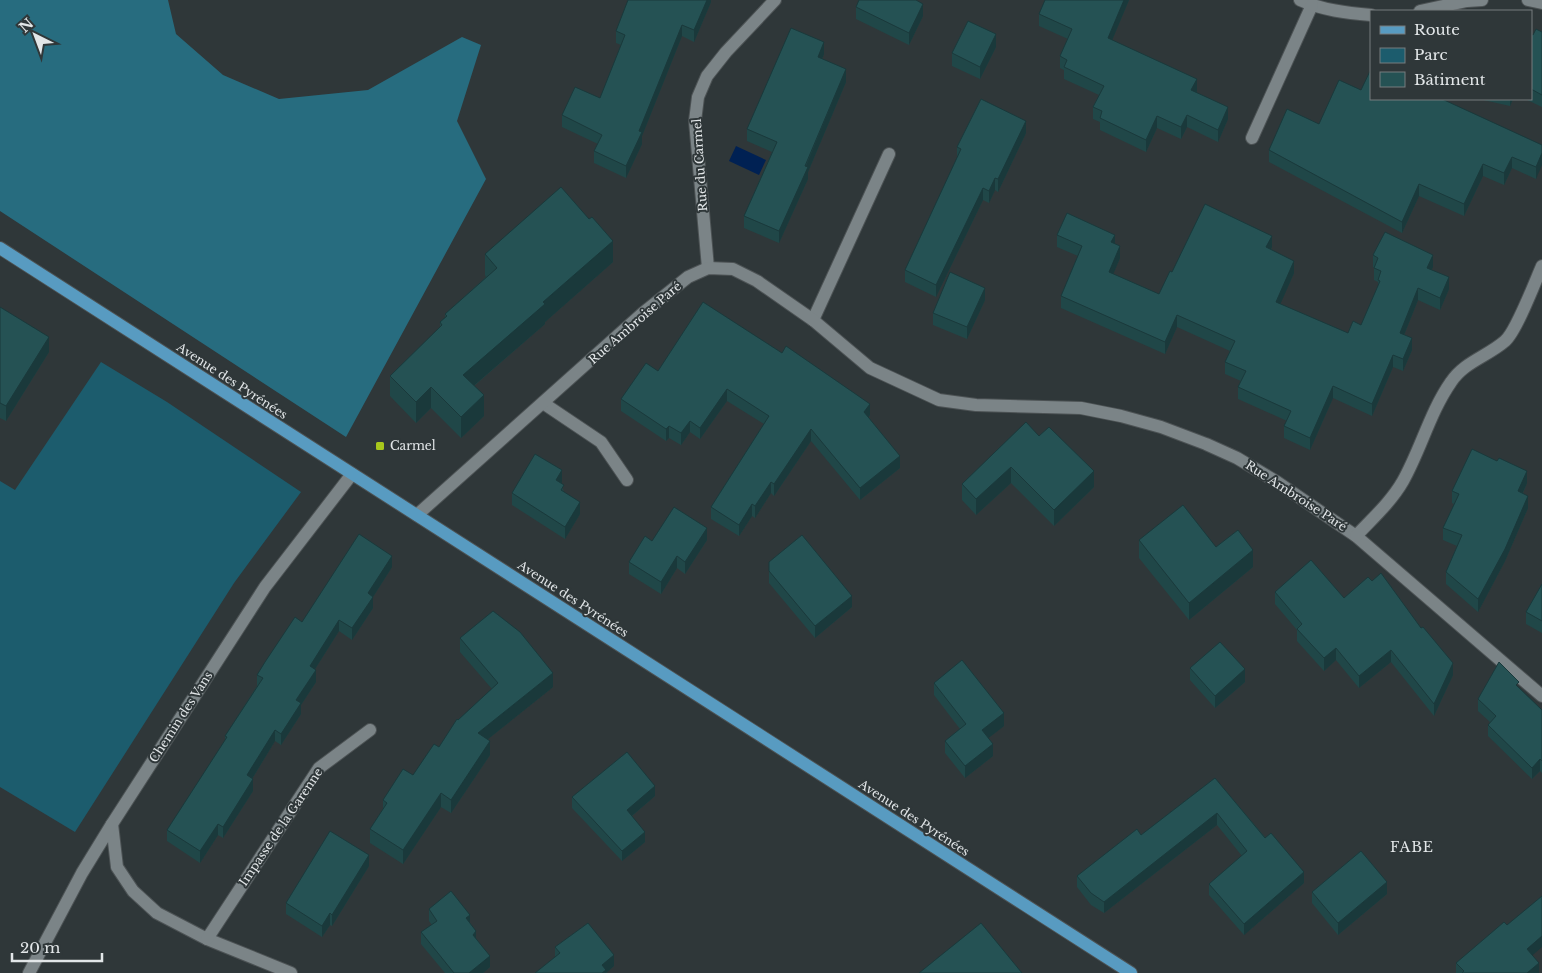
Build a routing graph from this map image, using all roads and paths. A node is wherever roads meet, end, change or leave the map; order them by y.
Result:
1 (775, 0) edge
2 (1482, 0) edge
3 (1528, 0) edge
4 (1306, 3) edge
5 (1542, 3) edge
6 (1425, 10) edge
7 (1370, 15) edge
8 (1252, 138) dead end
9 (889, 154) dead end
10 (0, 248) edge
11 (1542, 266) edge
12 (708, 268) junction
13 (814, 320) junction
14 (543, 403) junction
15 (352, 474) junction
16 (627, 480) dead end
17 (417, 516) junction
18 (1356, 536) junction
19 (1542, 696) edge
20 (370, 730) dead end
21 (112, 824) junction
22 (207, 939) junction
23 (29, 973) edge
24 (291, 973) edge
25 (1131, 973) edge

1 - 12 street, Rue du Carmel
2 - 6 street
3 - 5 street
4 - 7 street
4 - 8 street
9 - 13 street
10 - 15 main road, Avenue des Pyrénées
11 - 18 street
12 - 13 street, Rue Ambroise Paré
12 - 14 street, Rue Ambroise Paré
13 - 18 street, Rue Ambroise Paré
14 - 16 street
14 - 17 street, Rue Ambroise Paré
15 - 17 main road, Avenue des Pyrénées
15 - 21 street, Chemin des Vans
17 - 25 main road, Avenue des Pyrénées
18 - 19 street, Rue Ambroise Paré
20 - 22 street, Impasse de la Garenne
21 - 22 street
21 - 23 street, Chemin des Vans
22 - 24 street

